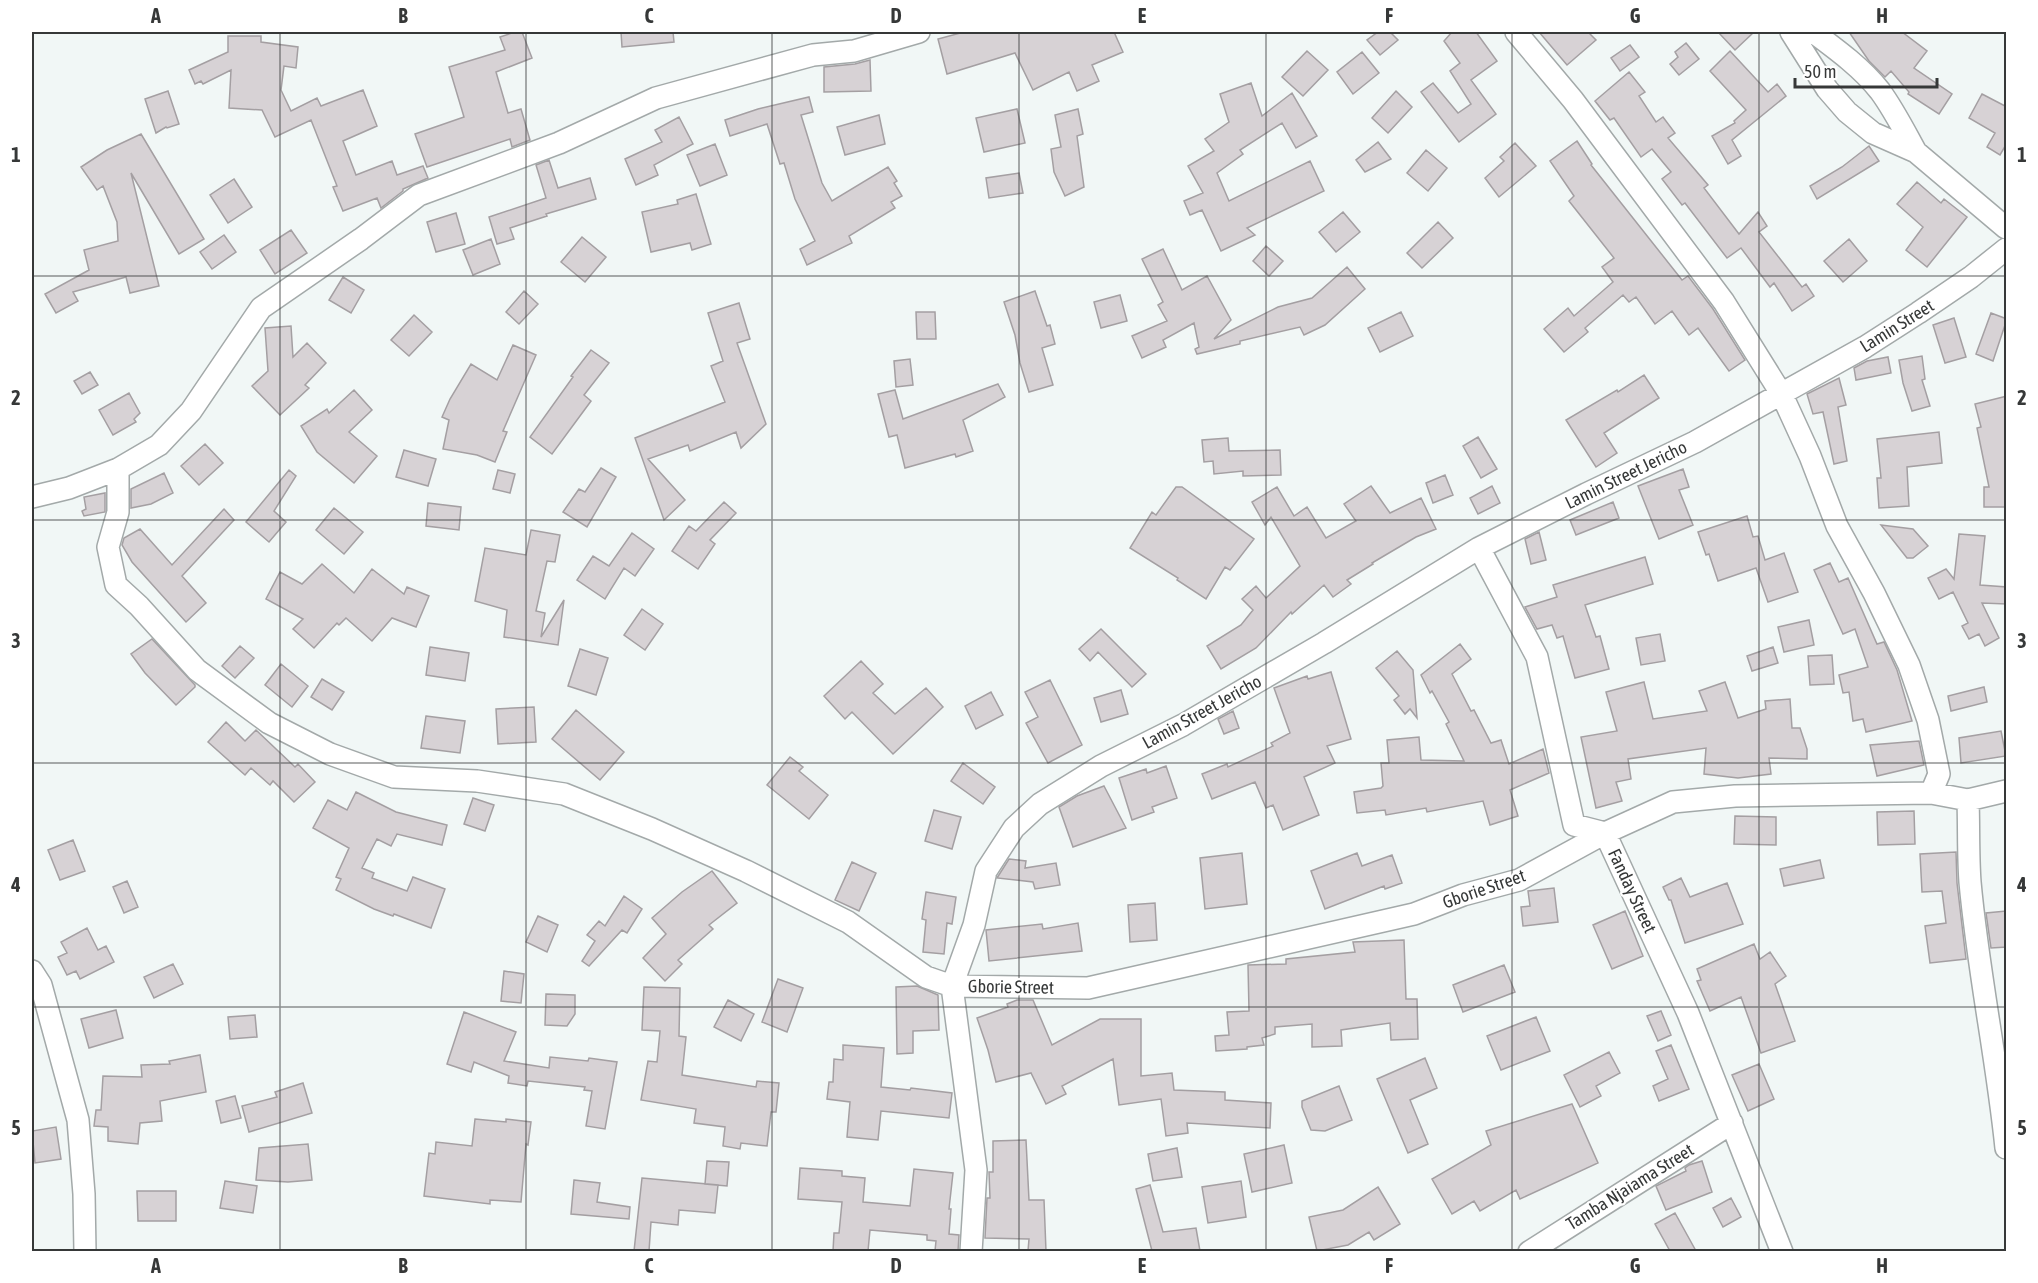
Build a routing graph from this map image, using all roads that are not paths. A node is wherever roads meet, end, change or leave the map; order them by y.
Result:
1 (919, 32) edge
2 (1515, 32) edge
3 (1791, 32) edge
4 (1813, 32) edge
5 (1916, 152) junction
6 (2007, 228) edge
7 (2007, 249) edge
8 (1782, 395) junction
9 (118, 469) junction
10 (32, 497) edge
11 (1479, 548) junction
12 (2007, 791) edge
13 (1931, 794) junction
14 (1968, 800) junction
15 (1605, 833) junction
16 (32, 970) edge
17 (952, 986) junction
18 (1732, 1123) junction
19 (2007, 1148) edge
20 (85, 1251) edge
21 (971, 1251) edge
22 (1528, 1251) edge
23 (1782, 1251) edge

1 - 9 street
2 - 8 street
3 - 5 street
4 - 5 street
5 - 6 street
7 - 8 street, Lamin Street
8 - 11 street, Lamin Street Jericho
8 - 13 street
9 - 10 street
9 - 17 street, Gborie Street
11 - 15 street, Fanday Street
11 - 17 street, Lamin Street Jericho
12 - 14 street, Gborie Street
13 - 14 street, Gborie Street
13 - 15 street, Gborie Street
14 - 19 street
15 - 17 street, Gborie Street
15 - 18 street, Fanday Street
16 - 20 street
17 - 21 street, Lamin Street Jericho
18 - 22 street, Tamba Njaiama Street
18 - 23 street, Fanday Street

